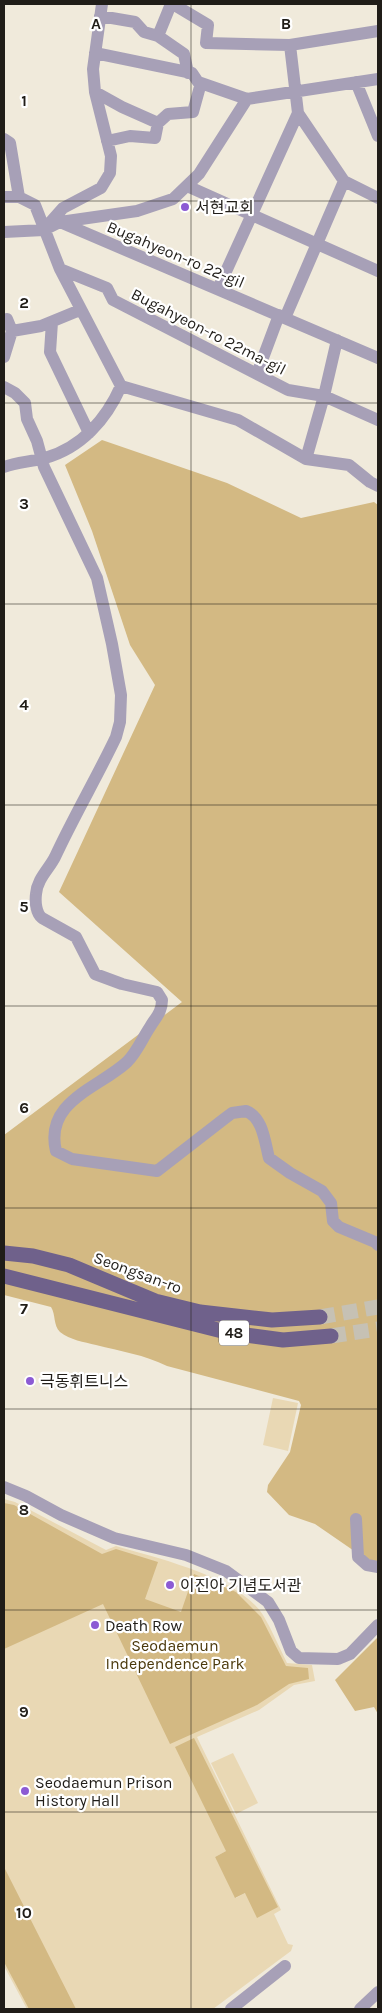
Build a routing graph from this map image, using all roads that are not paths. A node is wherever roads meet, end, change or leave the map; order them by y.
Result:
1 (172, 4) edge
2 (101, 10) edge
3 (378, 30) edge
4 (158, 36) junction
5 (290, 45) junction
6 (95, 53) junction
7 (188, 72) junction
8 (378, 79) edge
9 (356, 82) junction
10 (201, 83) junction
11 (296, 91) junction
12 (95, 92) junction
13 (247, 99) junction
14 (298, 113) junction
15 (158, 123) junction
16 (378, 136) edge
17 (4, 139) edge
18 (107, 141) junction
19 (344, 181) junction
20 (187, 186) junction
21 (4, 197) edge
22 (19, 197) junction
23 (378, 198) edge
24 (251, 214) junction
25 (60, 222) junction
26 (44, 230) junction
27 (4, 232) edge
28 (317, 243) junction
29 (60, 269) junction
30 (378, 271) edge
31 (218, 289) junction
32 (80, 310) junction
33 (282, 317) junction
34 (4, 320) edge
35 (52, 322) junction
36 (12, 330) junction
37 (337, 340) junction
38 (377, 355) edge
39 (4, 357) edge
40 (257, 374) junction
41 (121, 386) junction
42 (4, 387) edge
43 (324, 396) junction
44 (378, 420) edge
45 (89, 433) junction
46 (42, 459) junction
47 (306, 459) junction
48 (4, 467) edge
49 (378, 486) edge
50 (378, 1246) edge
51 (4, 1253) edge
52 (4, 1267) edge
53 (4, 1276) edge
54 (4, 1286) edge
55 (155, 1301) junction
56 (138, 1310) junction
57 (320, 1317) tunnel mouth
58 (331, 1336) tunnel mouth
59 (4, 1487) edge
60 (356, 1519) dead end
61 (378, 1566) edge
62 (378, 1625) edge
63 (285, 1966) dead end
64 (378, 1992) edge
65 (231, 2009) edge
66 (360, 2009) edge

1 - 4 street
1 - 5 street
2 - 4 street
2 - 6 street
3 - 5 street
4 - 7 street
5 - 11 street
6 - 7 street
6 - 12 street
7 - 10 street
8 - 9 street
9 - 11 street
9 - 16 street
10 - 13 street
10 - 15 street
11 - 13 street
11 - 14 street
12 - 15 street
12 - 18 street
13 - 20 street
14 - 19 street
14 - 24 street
15 - 18 street
17 - 22 street
18 - 26 street
19 - 23 street
19 - 28 street
20 - 24 street
20 - 25 street
21 - 22 street
22 - 26 street
24 - 28 street
24 - 31 street
25 - 26 street
25 - 31 street, Bugahyeon-ro 22-gil
26 - 27 street
26 - 29 street
28 - 30 street
28 - 33 street
29 - 32 street
29 - 40 street, Bugahyeon-ro 22ma-gil
31 - 33 street, Bugahyeon-ro 22-gil
32 - 35 street
32 - 41 street
33 - 37 street, Bugahyeon-ro 22-gil
33 - 40 street
34 - 36 street
35 - 36 street
35 - 45 street
36 - 39 street
37 - 38 street, Bugahyeon-ro 22-gil
37 - 43 street
40 - 43 street, Bugahyeon-ro 22ma-gil
41 - 45 street
41 - 47 street
42 - 46 street
43 - 44 street, Bugahyeon-ro 22ma-gil
43 - 47 street
45 - 46 street
46 - 48 street
46 - 50 street
47 - 49 street
51 - 55 main road, Seongsan-ro / 48
52 - 55 main road, 48
53 - 56 main road, 48
54 - 56 main road
55 - 57 main road, Seongsan-ro / 48
56 - 58 main road, Seongsan-ro / 48
59 - 62 street
60 - 61 street
63 - 65 street
64 - 66 street

